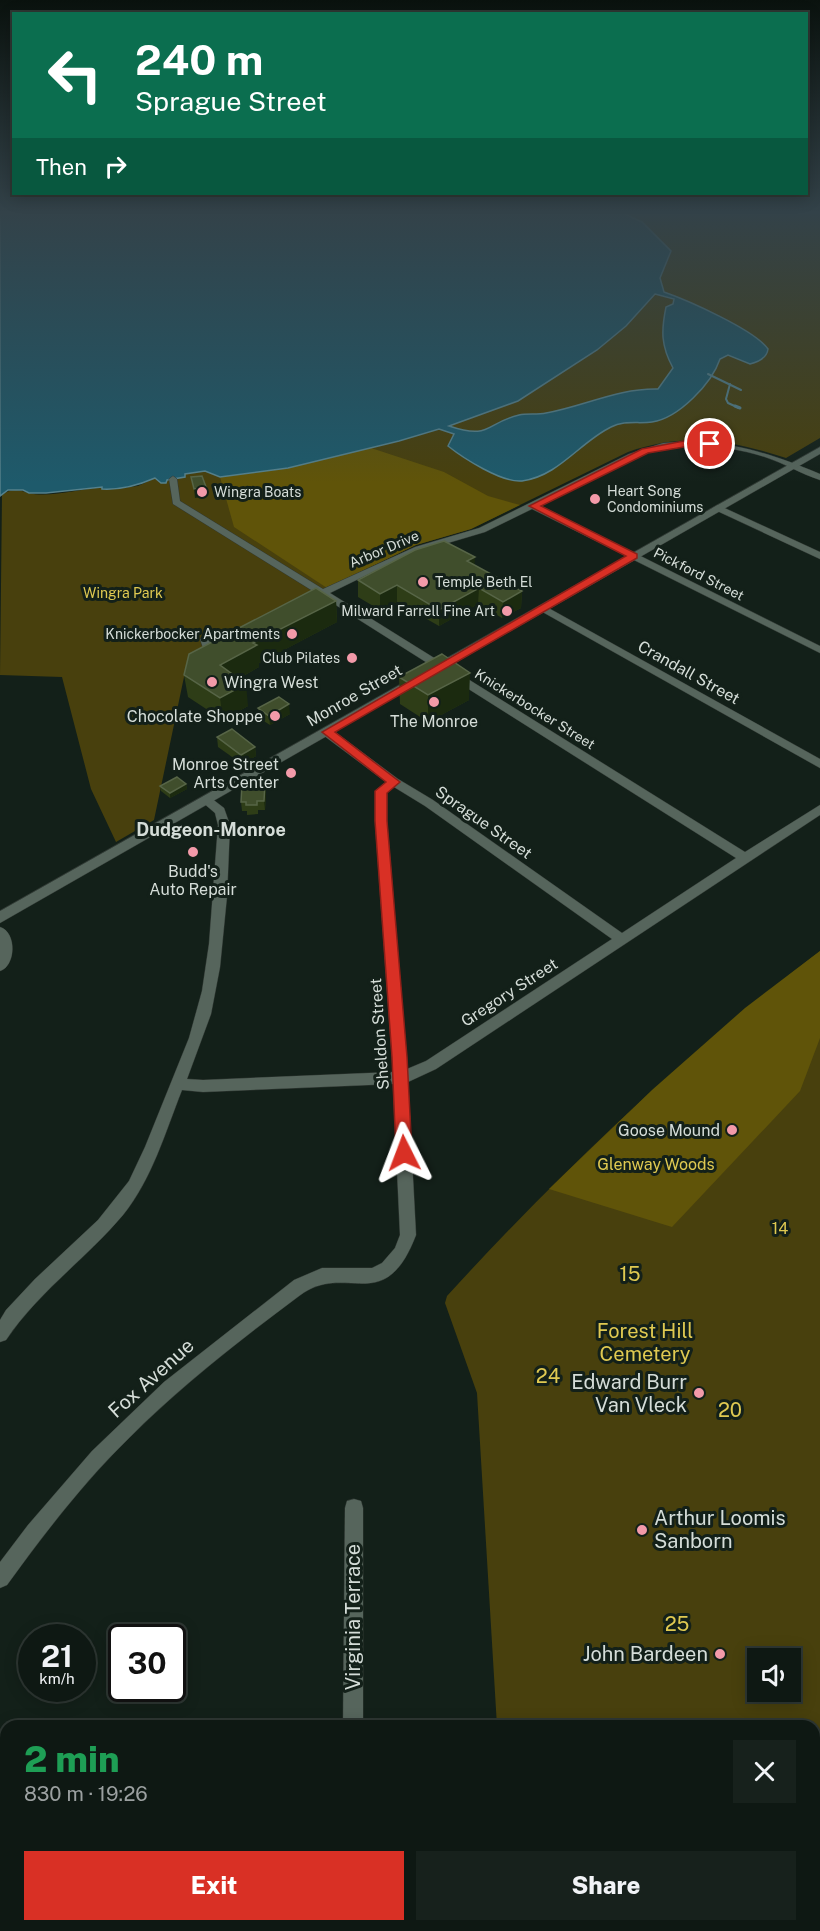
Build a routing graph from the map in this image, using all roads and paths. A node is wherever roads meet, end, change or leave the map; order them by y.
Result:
1 (820, 450) edge
2 (793, 466) junction
3 (820, 477) edge
4 (173, 479) dead end
5 (534, 506) junction
6 (718, 508) junction
7 (634, 556) junction
8 (820, 556) edge
9 (322, 594) junction
10 (304, 603) edge
11 (543, 608) junction
12 (820, 650) edge
13 (441, 666) junction
14 (327, 732) junction
15 (820, 764) edge
16 (394, 782) junction
17 (207, 801) junction
18 (820, 809) edge
19 (745, 858) junction
20 (0, 918) edge
21 (0, 932) edge
22 (621, 939) junction
23 (0, 966) edge
24 (400, 1078) junction
25 (178, 1084) junction
26 (374, 1276) joint
27 (0, 1334) edge
28 (354, 1508) dead end
29 (0, 1578) edge
30 (353, 1720) edge

1 - 2 main road, Monroe Street
2 - 3 street, Arbor Drive
2 - 5 street, Arbor Drive
2 - 6 main road, Monroe Street
4 - 9 street, Knickerbocker Street
5 - 7 street, Pickford Street
5 - 9 street, Arbor Drive
6 - 7 main road, Monroe Street
6 - 8 street
7 - 11 main road, Monroe Street
7 - 12 street, Pickford Street
9 - 10 street, Arbor Drive
9 - 13 street, Knickerbocker Street
11 - 13 main road, Monroe Street
11 - 15 street, Crandall Street
13 - 14 main road, Monroe Street
13 - 19 street, Knickerbocker Street
14 - 16 street, Sprague Street
14 - 17 main road, Monroe Street
16 - 22 street, Sprague Street
16 - 24 street, Sheldon Street
17 - 20 main road, Monroe Street
17 - 25 street
18 - 19 street, Gregory Street
19 - 22 street, Gregory Street
21 - 23 street
22 - 24 street, Gregory Street
24 - 25 street, Gregory Street
24 - 26 street, Sheldon Street
25 - 27 street
26 - 29 street, Fox Avenue
28 - 30 street, Virginia Terrace

